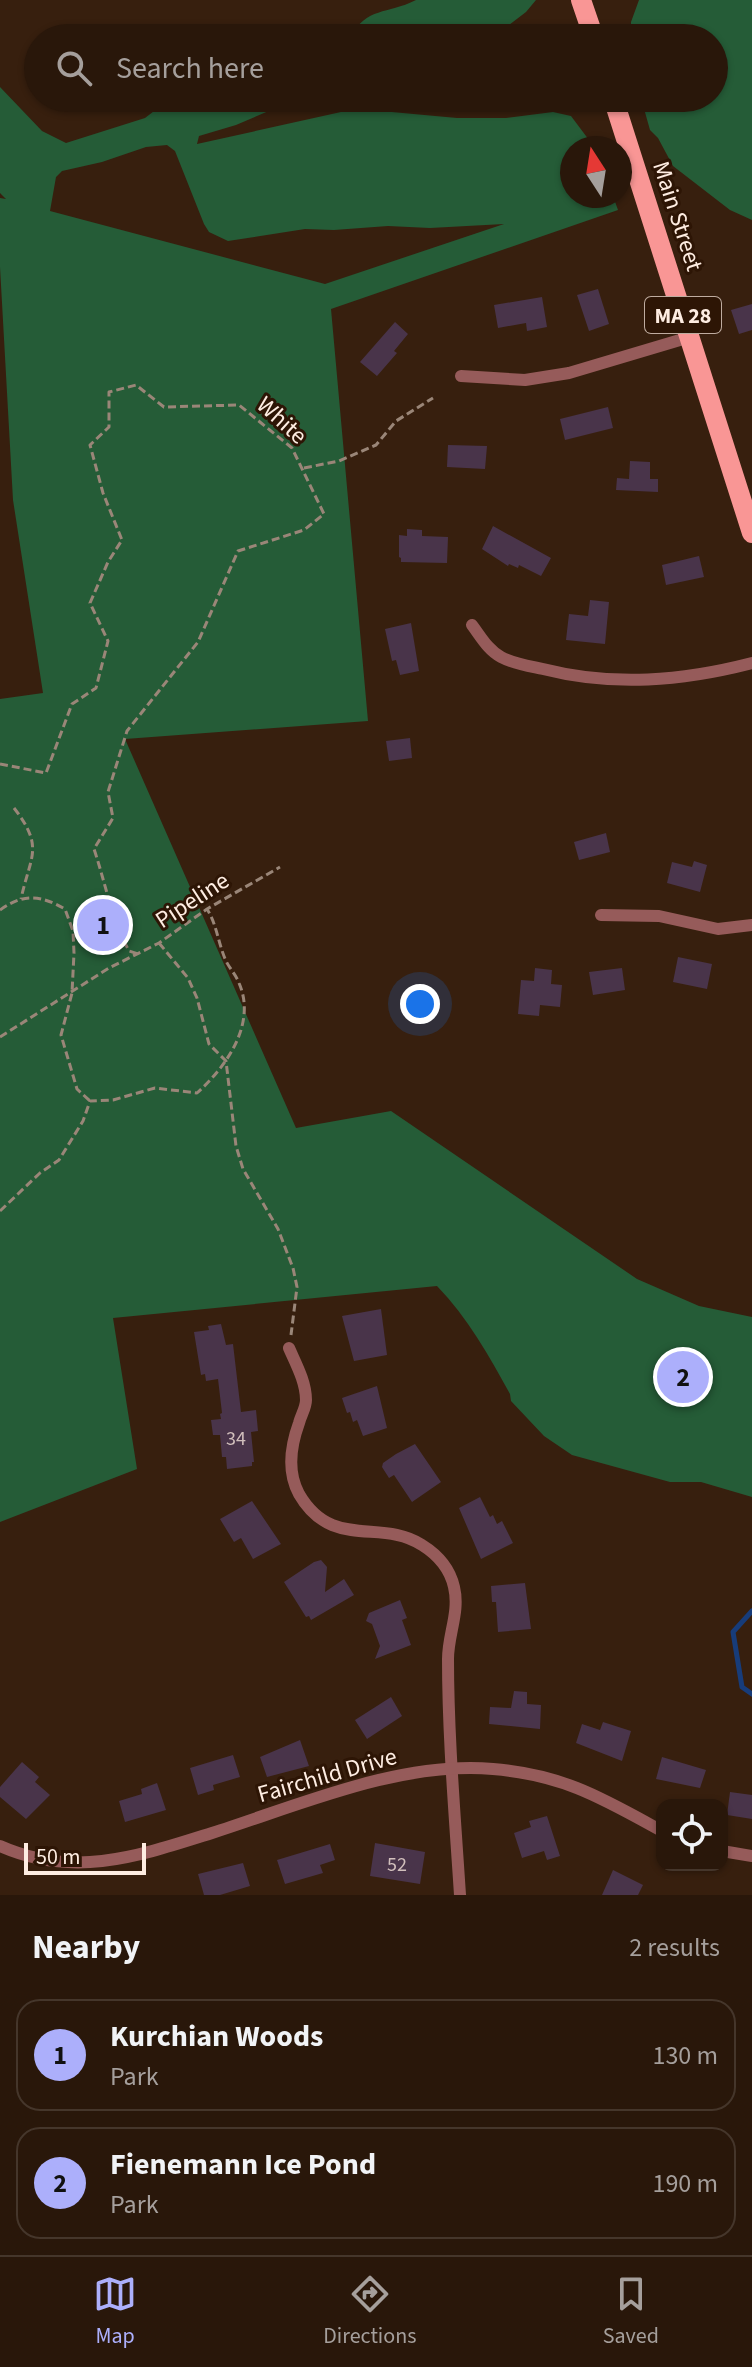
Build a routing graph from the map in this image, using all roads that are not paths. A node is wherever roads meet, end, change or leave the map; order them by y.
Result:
1 (581, 0) edge
2 (589, 24) edge
3 (618, 112) edge
4 (690, 337) junction
5 (461, 376) dead end
6 (752, 533) edge
7 (472, 625) dead end
8 (752, 663) edge
9 (601, 915) dead end
10 (752, 925) edge
11 (289, 1348) road end
12 (453, 1769) junction
13 (656, 1828) edge
14 (0, 1846) edge
15 (728, 1852) edge
16 (752, 1856) edge
17 (460, 1895) edge

1 - 2 main road
3 - 4 main road, Main Street / MA 28
4 - 5 street
4 - 6 main road, Main Street / MA 28
7 - 8 street
9 - 10 street
11 - 12 street
12 - 13 street, Fairchild Drive
12 - 14 street, Fairchild Drive
12 - 17 street
15 - 16 street

